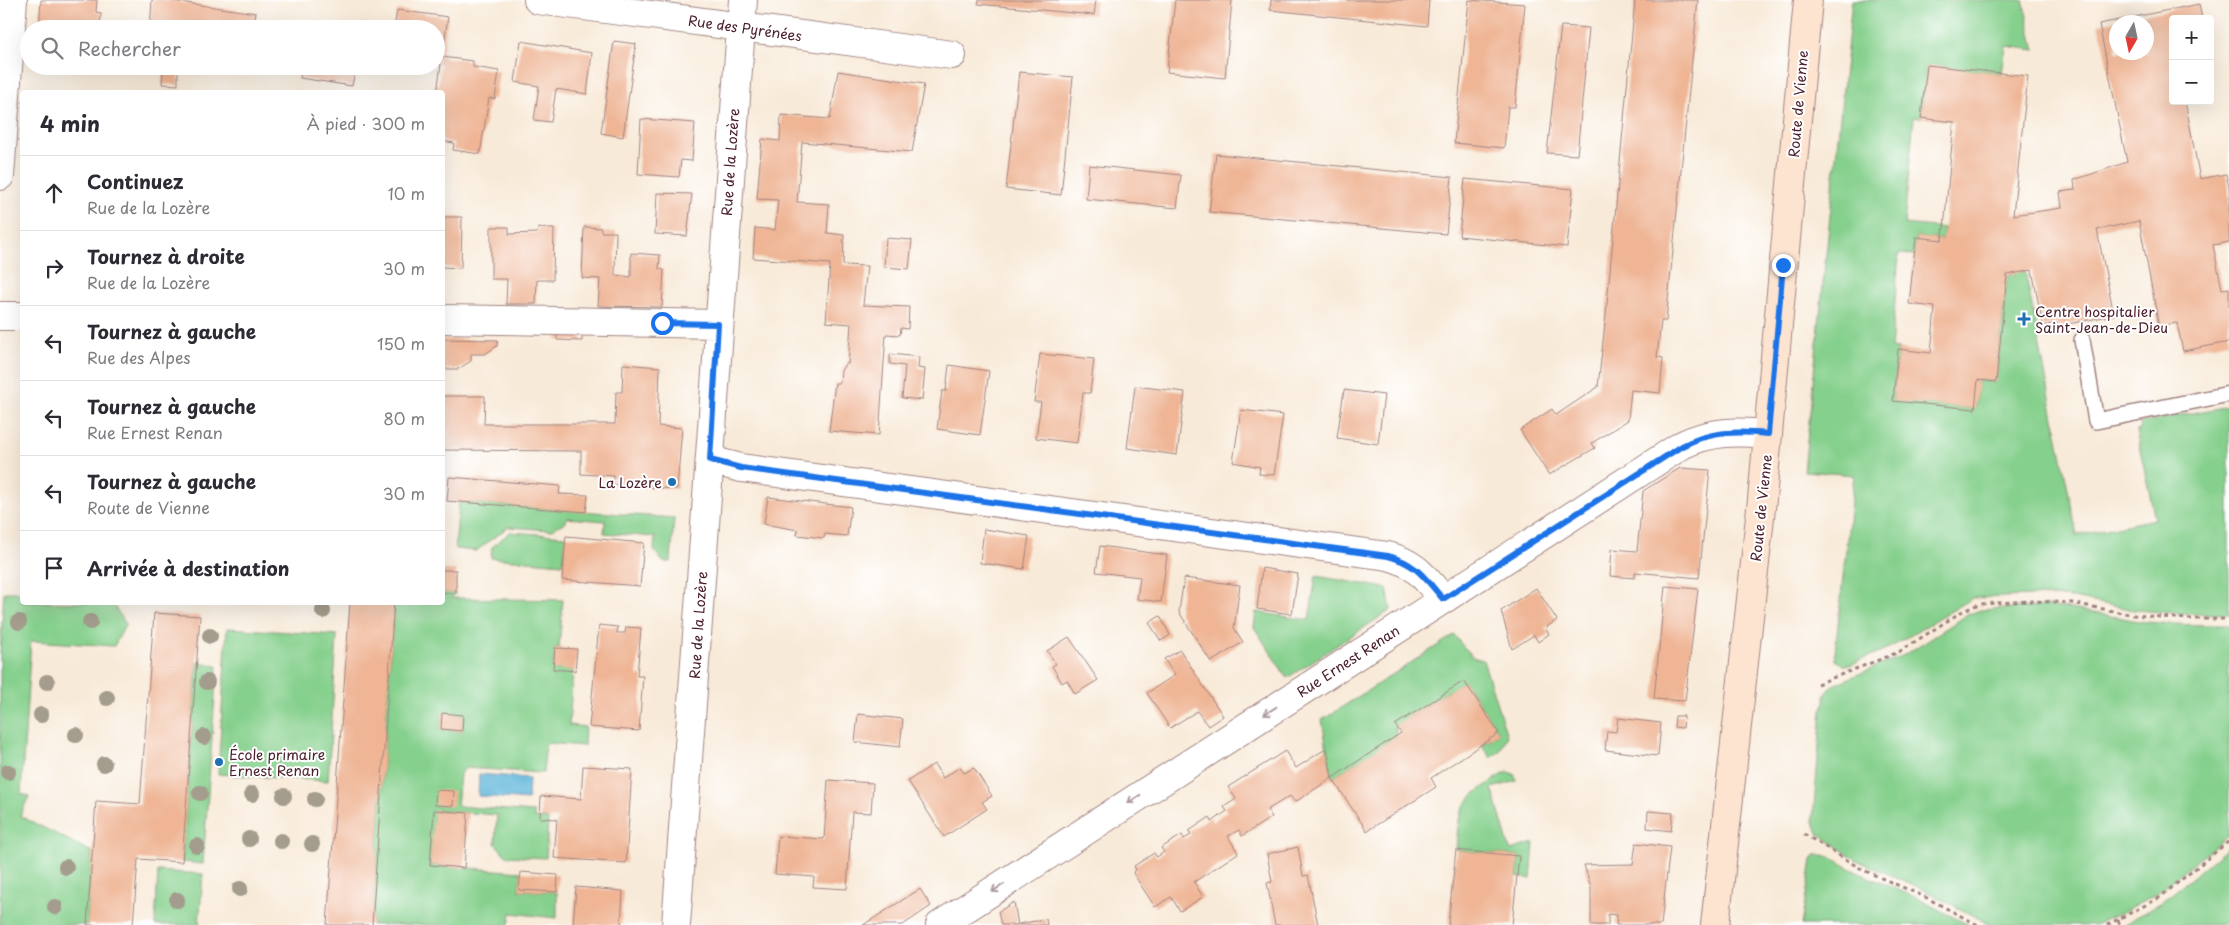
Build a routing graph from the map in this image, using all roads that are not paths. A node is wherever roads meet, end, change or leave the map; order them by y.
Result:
1 (13, 0) edge
2 (538, 0) edge
3 (743, 0) edge
4 (1808, 0) edge
5 (741, 28) junction
6 (952, 55) dead end
7 (4, 74) edge
8 (0, 176) edge
9 (0, 316) edge
10 (20, 316) edge
11 (445, 319) edge
12 (718, 324) junction
13 (2082, 340) dead end
14 (2229, 394) edge
15 (1768, 434) junction
16 (710, 460) junction
17 (1443, 599) junction
18 (676, 925) edge
19 (940, 925) edge
20 (1716, 925) edge

1 - 7 street
2 - 5 street, Rue des Pyrénées
3 - 5 street, Rue de la Lozère
4 - 15 main road, Route de Vienne
5 - 6 street, Rue des Pyrénées
5 - 12 street, Rue de la Lozère
7 - 8 street
9 - 10 street
11 - 12 street
12 - 16 street, Rue de la Lozère
13 - 14 lane
15 - 17 street, Rue Ernest Renan
15 - 20 main road, Route de Vienne
16 - 17 street
16 - 18 street, Rue de la Lozère
17 -> 19 street, Rue Ernest Renan

